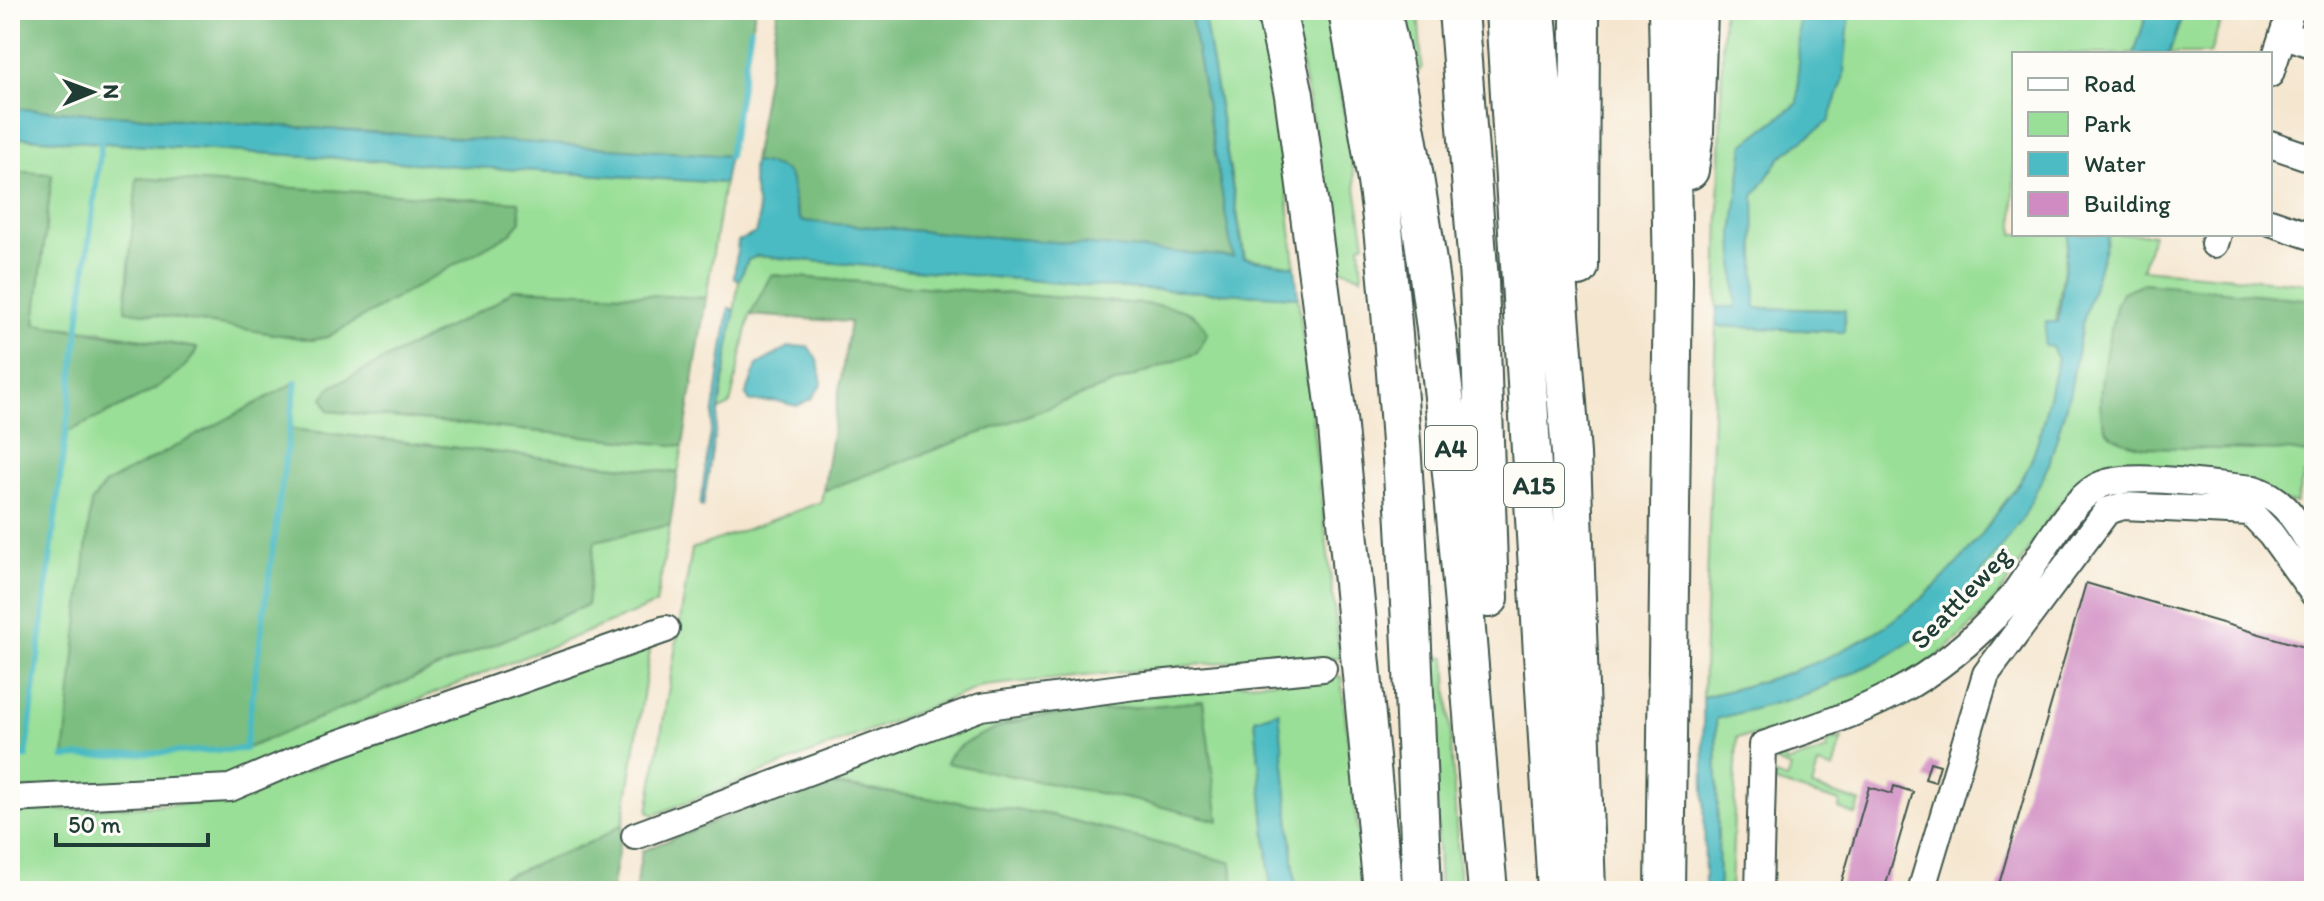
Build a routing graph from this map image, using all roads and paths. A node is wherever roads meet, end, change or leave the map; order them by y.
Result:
1 (1276, 10) edge
2 (1348, 10) edge
3 (1381, 10) edge
4 (1458, 10) edge
5 (1505, 10) edge
6 (1536, 10) edge
7 (1580, 10) edge
8 (1668, 10) edge
9 (1698, 10) edge
10 (2287, 22) edge
11 (2314, 45) edge
12 (2272, 68) edge
13 (2272, 145) edge
14 (2314, 159) edge
15 (2272, 223) edge
16 (2314, 237) edge
17 (1673, 302) junction
18 (1571, 454) junction
19 (2314, 550) edge
20 (2314, 594) edge
21 (666, 629) dead end
22 (1323, 668) dead end
23 (10, 799) edge
24 (635, 836) dead end
25 (1383, 891) edge
26 (1422, 891) edge
27 (1488, 891) edge
28 (1497, 891) edge
29 (1557, 891) edge
30 (1586, 891) edge
31 (1665, 891) edge
32 (1759, 891) edge
33 (1921, 891) edge

1 - 25 highway
2 - 26 highway, A4
3 - 27 highway, A4
4 - 28 highway, A15
5 - 29 highway, A15
6 - 18 highway, A15
7 - 18 highway, A15
8 - 17 highway
9 - 17 highway
10 - 11 street
10 - 12 street
13 - 14 street
15 - 16 street
17 - 31 highway
18 - 30 highway, A15
19 - 32 street, Seattleweg
20 - 33 street
21 - 23 street
22 - 24 street

